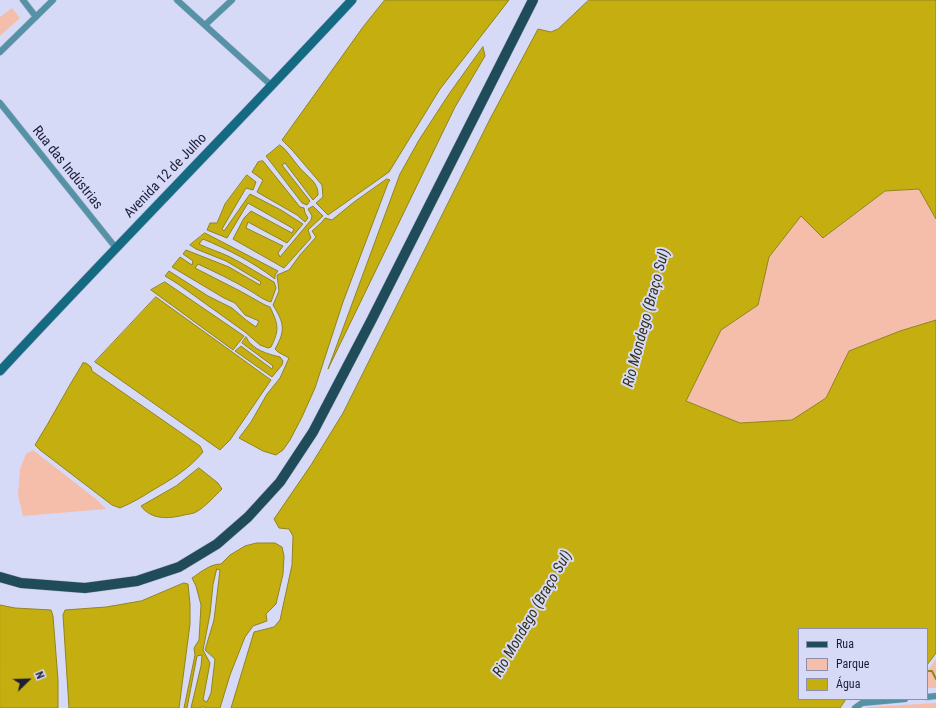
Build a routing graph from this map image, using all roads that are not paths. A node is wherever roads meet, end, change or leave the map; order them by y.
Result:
1 (23, 0) edge
2 (53, 0) edge
3 (177, 0) edge
4 (232, 0) edge
5 (352, 0) edge
6 (533, 0) edge
7 (36, 17) junction
8 (204, 25) junction
9 (0, 52) edge
10 (272, 86) junction
11 (0, 103) edge
12 (116, 248) junction
13 (0, 372) edge
14 (0, 577) edge
15 (895, 700) edge
16 (855, 708) edge

1 - 7 street
2 - 7 street
3 - 8 street
4 - 8 street
5 - 10 main road, Avenida 12 de Julho
6 - 14 main road
7 - 9 street
8 - 10 street
10 - 12 main road, Avenida 12 de Julho
11 - 12 street, Rua das Indústrias
12 - 13 main road, Avenida 12 de Julho
15 - 16 street

